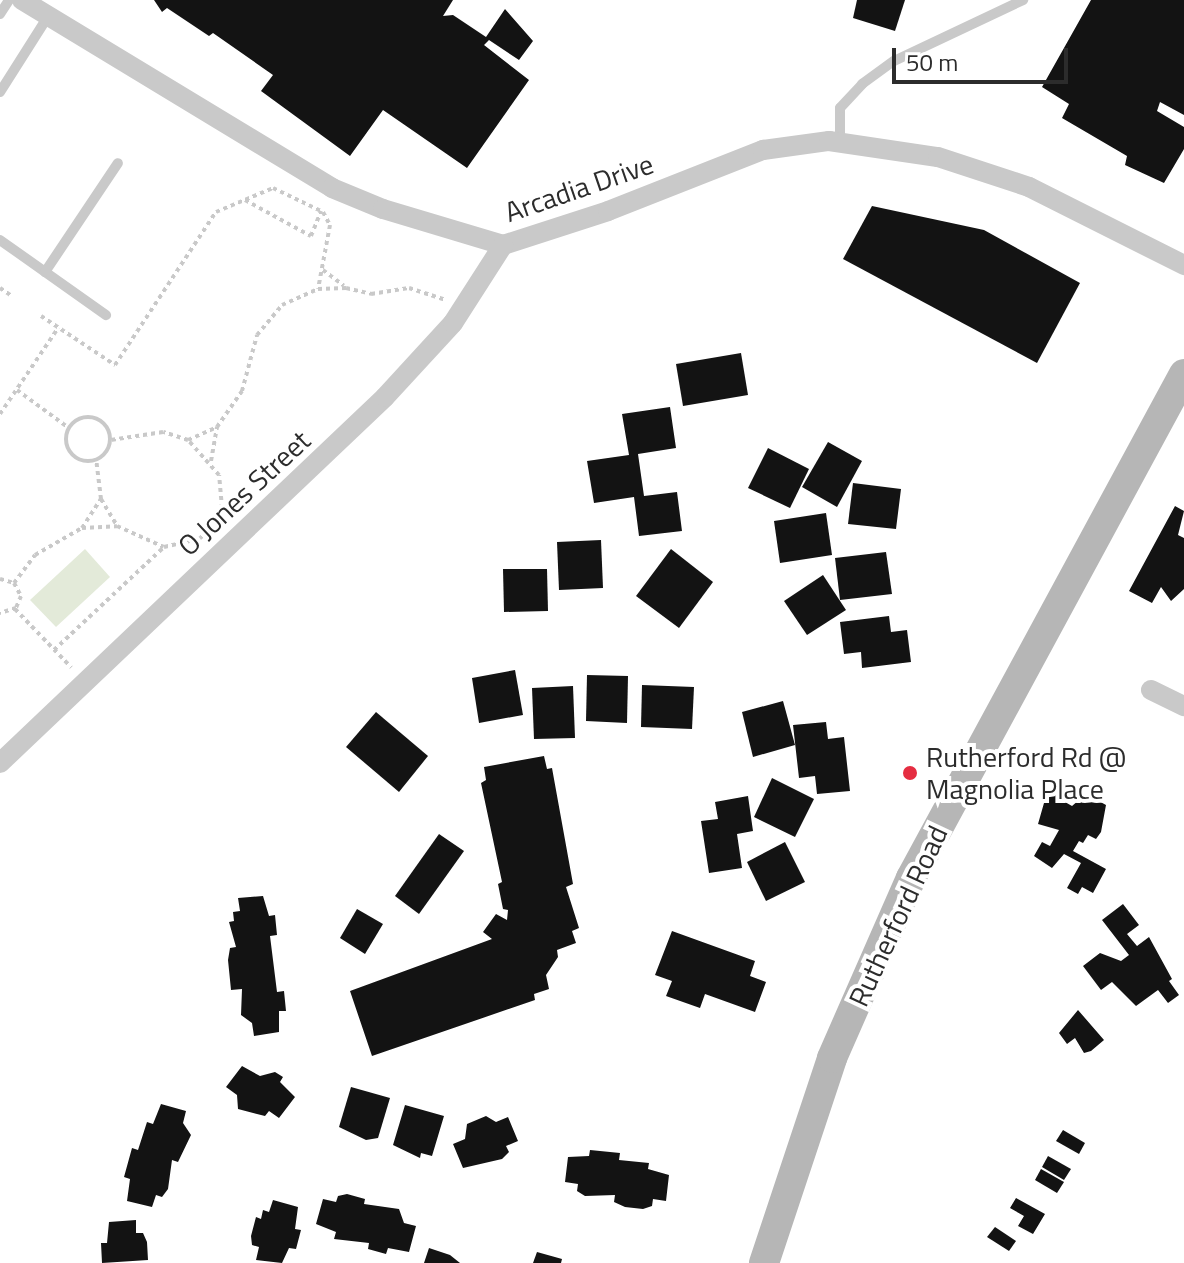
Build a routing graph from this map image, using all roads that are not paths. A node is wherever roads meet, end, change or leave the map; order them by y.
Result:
1 (9, 0) edge
2 (22, 0) edge
3 (1023, 0) edge
4 (0, 14) edge
5 (47, 18) junction
6 (0, 92) edge
7 (840, 142) junction
8 (118, 163) dead end
9 (0, 240) edge
10 (503, 245) junction
11 (1184, 265) edge
12 (45, 272) junction
13 (106, 315) dead end
14 (1184, 374) edge
15 (1151, 690) dead end
16 (1184, 706) edge
17 (0, 763) edge
18 (764, 1263) edge

1 - 4 lane
2 - 5 street, Arcadia Drive
3 - 7 lane
5 - 6 lane
5 - 10 street, Arcadia Drive
7 - 10 street, Arcadia Drive
7 - 11 street, Arcadia Drive
8 - 12 lane
9 - 12 lane
10 - 17 street, O Jones Street
12 - 13 lane
14 - 18 street, Rutherford Road
15 - 16 street

